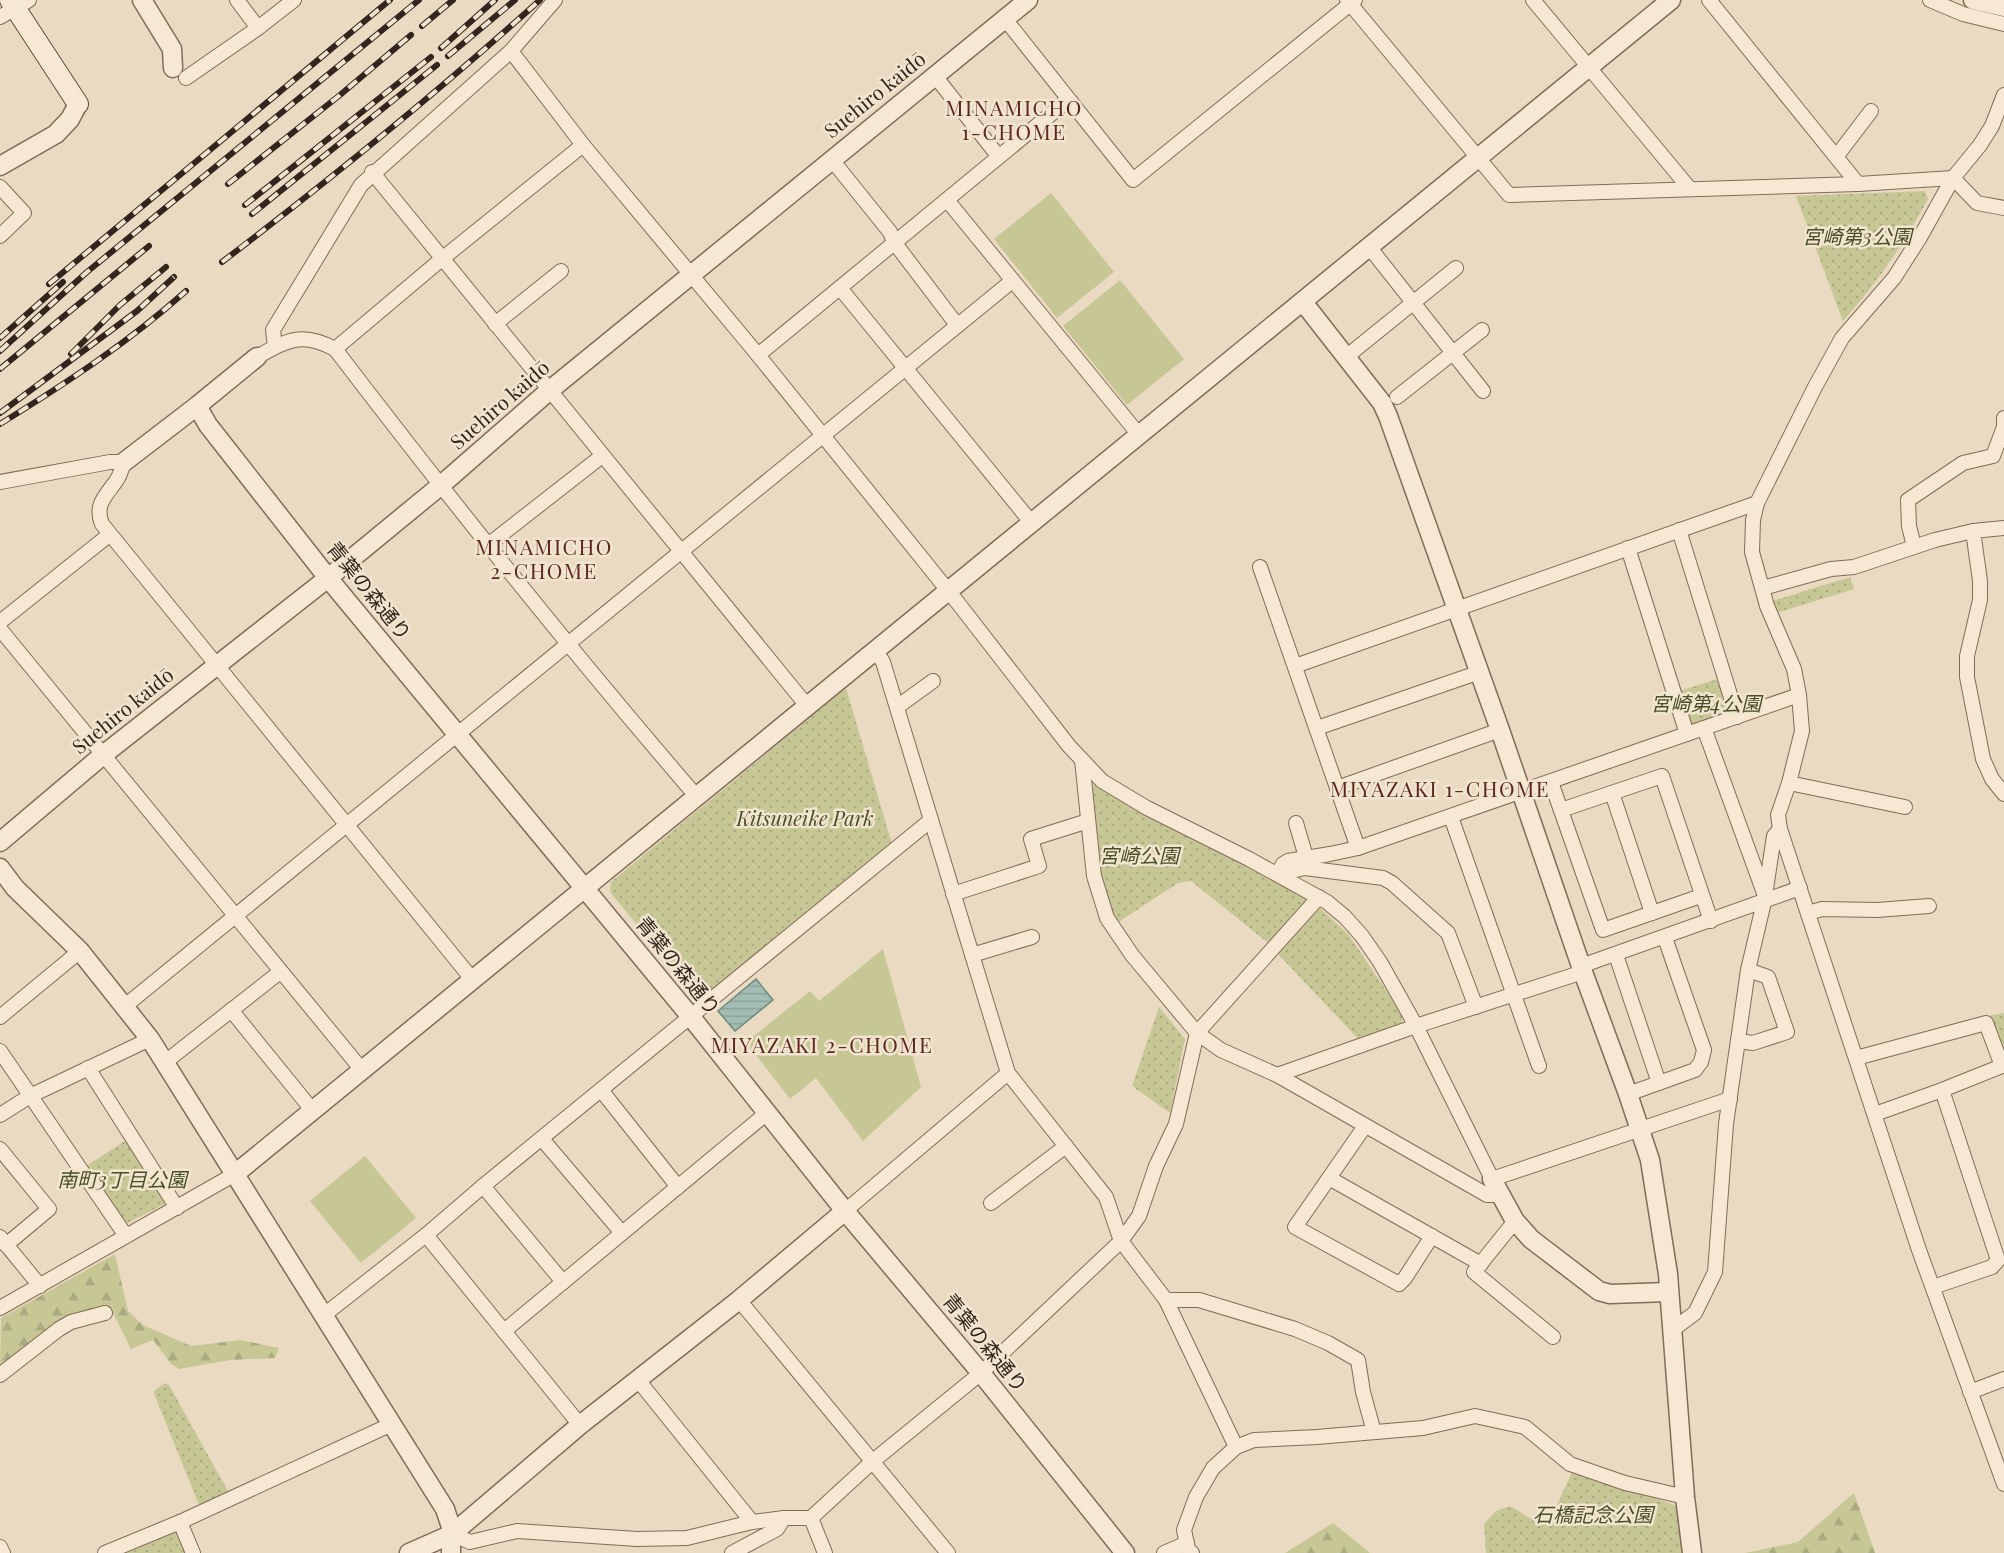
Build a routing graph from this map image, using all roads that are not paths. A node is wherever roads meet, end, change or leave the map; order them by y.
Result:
1 (142, 0) edge
2 (237, 0) edge
3 (294, 0) edge
4 (555, 0) edge
5 (1028, 0) edge
6 (1533, 0) edge
7 (1671, 0) edge
8 (1709, 0) edge
9 (1930, 0) edge
10 (1973, 0) edge
11 (1351, 1) edge
12 (13, 6) edge
13 (2004, 7) edge
14 (1005, 19) junction
15 (2004, 24) edge
16 (258, 28) junction
17 (511, 51) junction
18 (1588, 68) junction
19 (179, 73) joint
20 (935, 76) junction
21 (2004, 95) edge
22 (1068, 100) junction
23 (78, 104) joint
24 (1870, 111) dead end
25 (583, 145) junction
26 (999, 157) junction
27 (1836, 157) junction
28 (1479, 158) junction
29 (832, 160) junction
30 (0, 166) edge
31 (372, 172) junction
32 (1953, 178) junction
33 (1858, 184) junction
34 (0, 187) edge
35 (1690, 189) junction
36 (947, 200) junction
37 (2004, 208) edge
38 (0, 236) edge
39 (894, 242) junction
40 (1370, 248) junction
41 (443, 258) junction
42 (1456, 268) dead end
43 (561, 271) dead end
44 (692, 275) junction
45 (1012, 281) junction
46 (840, 288) junction
47 (1303, 302) junction
48 (1413, 302) junction
49 (495, 324) junction
50 (957, 325) junction
51 (1482, 330) dead end
52 (275, 347) junction
53 (335, 349) junction
54 (1454, 351) junction
55 (758, 355) junction
56 (257, 357) joint
57 (1346, 357) junction
58 (905, 368) junction
59 (550, 390) junction
60 (1483, 391) dead end
61 (1396, 397) dead end
62 (197, 406) junction
63 (2004, 418) edge
64 (822, 436) junction
65 (1140, 436) junction
66 (602, 456) junction
67 (124, 462) junction
68 (0, 482) edge
69 (440, 486) junction
70 (1757, 503) junction
71 (1031, 522) junction
72 (2004, 528) edge
73 (1679, 530) junction
74 (1973, 531) junction
75 (110, 535) junction
76 (488, 545) junction
77 (1914, 546) junction
78 (1628, 548) junction
79 (681, 551) junction
80 (1260, 567) dead end
81 (328, 578) junction
82 (1763, 588) junction
83 (949, 591) junction
84 (1457, 609) junction
85 (0, 622) edge
86 (0, 629) edge
87 (568, 643) junction
88 (876, 651) junction
89 (216, 665) junction
90 (1295, 666) junction
91 (1480, 672) junction
92 (933, 681) dead end
93 (1799, 695) junction
94 (808, 707) junction
95 (897, 707) junction
96 (1737, 717) junction
97 (1704, 728) junction
98 (1317, 729) junction
99 (1500, 730) junction
100 (458, 733) junction
101 (1687, 735) junction
102 (103, 755) junction
103 (1082, 760) junction
104 (1551, 782) junction
105 (1789, 783) junction
106 (1337, 788) junction
107 (1521, 792) junction
108 (1612, 793) junction
109 (2004, 794) edge
110 (697, 797) junction
111 (1905, 807) dead end
112 (1560, 810) junction
113 (1451, 817) junction
114 (931, 820) junction
115 (1088, 821) junction
116 (1296, 823) dead end
117 (347, 824) junction
118 (1780, 829) junction
119 (0, 842) edge
120 (1358, 848) junction
121 (1306, 857) junction
122 (0, 868) edge
123 (1278, 874) junction
124 (1800, 888) junction
125 (585, 889) junction
126 (953, 894) junction
127 (1701, 896) junction
128 (1319, 897) junction
129 (1764, 898) junction
130 (1929, 906) dead end
131 (1652, 913) junction
132 (1808, 913) junction
133 (235, 916) junction
134 (1711, 921) junction
135 (1032, 937) dead end
136 (1665, 938) junction
137 (80, 951) junction
138 (972, 955) junction
139 (1616, 955) junction
140 (1582, 969) junction
141 (1748, 970) junction
142 (280, 972) junction
143 (472, 979) junction
144 (1513, 995) junction
145 (125, 1006) junction
146 (1476, 1007) junction
147 (231, 1010) junction
148 (0, 1017) edge
149 (691, 1017) junction
150 (1416, 1026) junction
151 (1197, 1033) junction
152 (150, 1039) junction
153 (1738, 1041) junction
154 (0, 1051) edge
155 (1856, 1058) junction
156 (164, 1063) junction
157 (1539, 1066) dead end
158 (88, 1068) junction
159 (362, 1070) junction
160 (1008, 1073) junction
161 (1277, 1075) junction
162 (1659, 1083) junction
163 (601, 1090) junction
164 (1942, 1090) junction
165 (1628, 1094) junction
166 (30, 1096) junction
167 (1730, 1099) junction
168 (313, 1111) junction
169 (767, 1113) junction
170 (1875, 1114) junction
171 (0, 1115) edge
172 (1365, 1126) junction
173 (1640, 1129) junction
174 (542, 1138) junction
175 (1066, 1146) junction
176 (0, 1149) edge
177 (234, 1174) junction
178 (1329, 1178) junction
179 (483, 1186) junction
180 (678, 1187) junction
181 (1496, 1187) junction
182 (991, 1203) dead end
183 (177, 1208) junction
184 (845, 1210) junction
185 (1515, 1221) junction
186 (622, 1233) junction
187 (426, 1235) junction
188 (126, 1236) junction
189 (1432, 1236) junction
190 (3, 1241) edge
191 (1121, 1241) junction
192 (1481, 1264) junction
193 (563, 1282) junction
194 (40, 1286) junction
195 (1933, 1287) junction
196 (1668, 1292) junction
197 (739, 1300) junction
198 (1166, 1300) junction
199 (0, 1308) edge
200 (105, 1313) dead end
201 (324, 1315) junction
202 (1672, 1330) junction
203 (504, 1331) junction
204 (1553, 1337) dead end
205 (981, 1373) junction
206 (0, 1375) edge
207 (2004, 1379) edge
208 (638, 1380) junction
209 (1970, 1392) junction
210 (392, 1424) junction
211 (580, 1425) junction
212 (1374, 1432) junction
213 (1236, 1446) junction
214 (873, 1461) junction
215 (2004, 1484) edge
216 (1685, 1497) junction
217 (784, 1518) junction
218 (811, 1518) junction
219 (180, 1522) junction
220 (752, 1522) junction
221 (452, 1534) junction
222 (0, 1547) edge
223 (1190, 1548) edge
224 (3, 1553) edge
225 (105, 1553) edge
226 (193, 1553) edge
227 (409, 1553) edge
228 (451, 1553) edge
229 (732, 1553) edge
230 (825, 1553) edge
231 (948, 1553) edge
232 (1125, 1553) edge
233 (1164, 1553) edge
234 (1692, 1553) edge

1 - 19 street
2 - 16 street
3 - 16 street
4 - 17 street
5 - 14 street, Suehiro kaidō
6 - 18 street
7 - 18 street
8 - 27 street
9 - 15 street
10 - 13 street
11 - 22 street
11 - 28 street
12 - 23 main road
14 - 20 street, Suehiro kaidō
14 - 22 street
16 - 19 street
17 - 25 street
17 - 31 street
18 - 28 street
18 - 35 street
20 - 26 street
20 - 29 street, Suehiro kaidō
21 - 32 street
22 - 26 street
23 - 30 street
24 - 27 street
25 - 41 street
25 - 44 street
26 - 36 street
27 - 33 street
28 - 35 street
28 - 40 street
29 - 39 street
29 - 44 street, Suehiro kaidō
31 - 41 street
31 - 52 street
32 - 33 street
32 - 37 street
32 - 70 street
33 - 35 street
34 - 38 street
36 - 39 street
36 - 45 street
39 - 46 street
39 - 50 street
40 - 47 street
40 - 48 street
41 - 49 street
41 - 53 street
42 - 48 street
43 - 49 street
44 - 55 street
44 - 59 street, Suehiro kaidō
45 - 50 street
45 - 65 street
46 - 55 street
46 - 58 street
47 - 57 street
47 - 65 street
48 - 54 street
48 - 57 street
49 - 59 street
50 - 58 street
51 - 54 street
52 - 53 street
52 - 56 street
53 - 69 street
54 - 60 street
54 - 61 street
55 - 64 street
56 - 62 street
57 - 84 street
58 - 64 street
58 - 71 street
59 - 66 street
59 - 69 street, Suehiro kaidō
62 - 67 street
62 - 81 street, 青葉の森通り
63 - 77 street
64 - 79 street
64 - 83 street
65 - 71 street
66 - 76 street
66 - 79 street
67 - 68 street
67 - 75 street
69 - 76 street
69 - 81 street, Suehiro kaidō
70 - 73 street
70 - 82 street
71 - 83 street
72 - 74 street
73 - 78 street
73 - 96 street
74 - 77 street
74 - 109 street
75 - 85 street
75 - 89 street
76 - 87 street
77 - 82 street
78 - 84 street
78 - 101 street
79 - 87 street
79 - 94 street
80 - 90 street
81 - 89 street, Suehiro kaidō
81 - 100 street, 青葉の森通り
82 - 93 street
83 - 88 street
83 - 103 street
84 - 90 street
84 - 91 street
86 - 102 street
87 - 100 street
87 - 110 street
88 - 94 street
88 - 95 street
89 - 102 street, Suehiro kaidō
89 - 117 street
90 - 98 street
91 - 98 street
91 - 99 street
92 - 95 street
93 - 96 street
93 - 105 street
94 - 110 street
95 - 114 street
96 - 97 street
97 - 101 street
97 - 129 street
98 - 106 street
99 - 106 street
99 - 107 street
100 - 117 street
100 - 125 street, 青葉の森通り
101 - 104 street
102 - 119 street, Suehiro kaidō
102 - 133 street
103 - 115 street
103 - 123 street
104 - 107 street
104 - 112 street
105 - 111 street
105 - 118 street
106 - 120 street
107 - 113 street
107 - 140 street
108 - 112 street
108 - 127 street
108 - 131 street
110 - 125 street
112 - 131 street
113 - 120 street
113 - 144 street
114 - 126 street
114 - 149 street
115 - 126 street
115 - 151 street
116 - 121 street
117 - 133 street
117 - 143 street
118 - 124 street
118 - 129 street
120 - 121 street
121 - 123 street
122 - 137 street
123 - 128 street
123 - 146 street
124 - 129 street
124 - 132 street
125 - 143 street
125 - 149 street, 青葉の森通り
126 - 138 street
127 - 131 street
127 - 134 street
128 - 150 street
128 - 151 street
129 - 134 street
129 - 141 street
130 - 132 street
132 - 155 street
133 - 142 street
133 - 145 street
134 - 136 street
135 - 138 street
136 - 139 street
136 - 162 street
137 - 145 street
137 - 148 street
138 - 160 street
139 - 140 street
139 - 162 street
140 - 144 street
140 - 165 street
141 - 153 street
141 - 153 street
142 - 147 street
142 - 159 street
143 - 159 street
144 - 146 street
144 - 157 street
145 - 152 street
146 - 150 street
147 - 156 street
147 - 168 street
149 - 163 street
149 - 169 street, 青葉の森通り
150 - 161 street
150 - 181 street
151 - 161 street
151 - 191 street
152 - 156 street
152 - 158 street
153 - 167 street
154 - 166 street
155 - 164 street
155 - 170 street
156 - 177 street
158 - 166 street
158 - 183 street
159 - 168 street
160 - 175 street
160 - 184 street
161 - 172 street
162 - 165 street
163 - 174 street
163 - 180 street
164 - 170 street
164 - 195 street
165 - 173 street
166 - 171 street
166 - 188 street
167 - 173 street
167 - 202 street
168 - 177 street
169 - 180 street
169 - 184 street, 青葉の森通り
170 - 195 street
172 - 178 street
172 - 181 street
173 - 181 street
173 - 196 street
174 - 179 street
174 - 186 street
175 - 182 street
175 - 191 street
176 - 190 street
177 - 183 street
177 - 201 street
178 - 189 street
178 - 189 street
179 - 187 street
179 - 193 street
180 - 186 street
181 - 185 street
183 - 188 street
184 - 197 street
184 - 205 street, 青葉の森通り
185 - 192 street
185 - 196 street
186 - 193 street
187 - 201 street
187 - 203 street
188 - 194 street
189 - 192 street
190 - 194 street
191 - 198 street
191 - 205 street
192 - 204 street
193 - 203 street
194 - 199 street
195 - 209 street
196 - 202 street
197 - 208 street
197 - 214 street
198 - 212 street
198 - 213 street
200 - 206 street
201 - 210 street
202 - 216 street
203 - 211 street
205 - 214 street
205 - 232 street, 青葉の森通り
207 - 209 street
208 - 211 street
208 - 220 street
209 - 215 street
210 - 219 street
210 - 221 street
211 - 221 street
212 - 213 street
212 - 216 street
213 - 223 street
214 - 218 street
214 - 231 street
216 - 234 street
217 - 218 street
217 - 220 street
217 - 229 street
218 - 230 street
219 - 225 street
219 - 226 street
220 - 221 street
221 - 227 street
221 - 228 street
222 - 224 street
223 - 233 street

